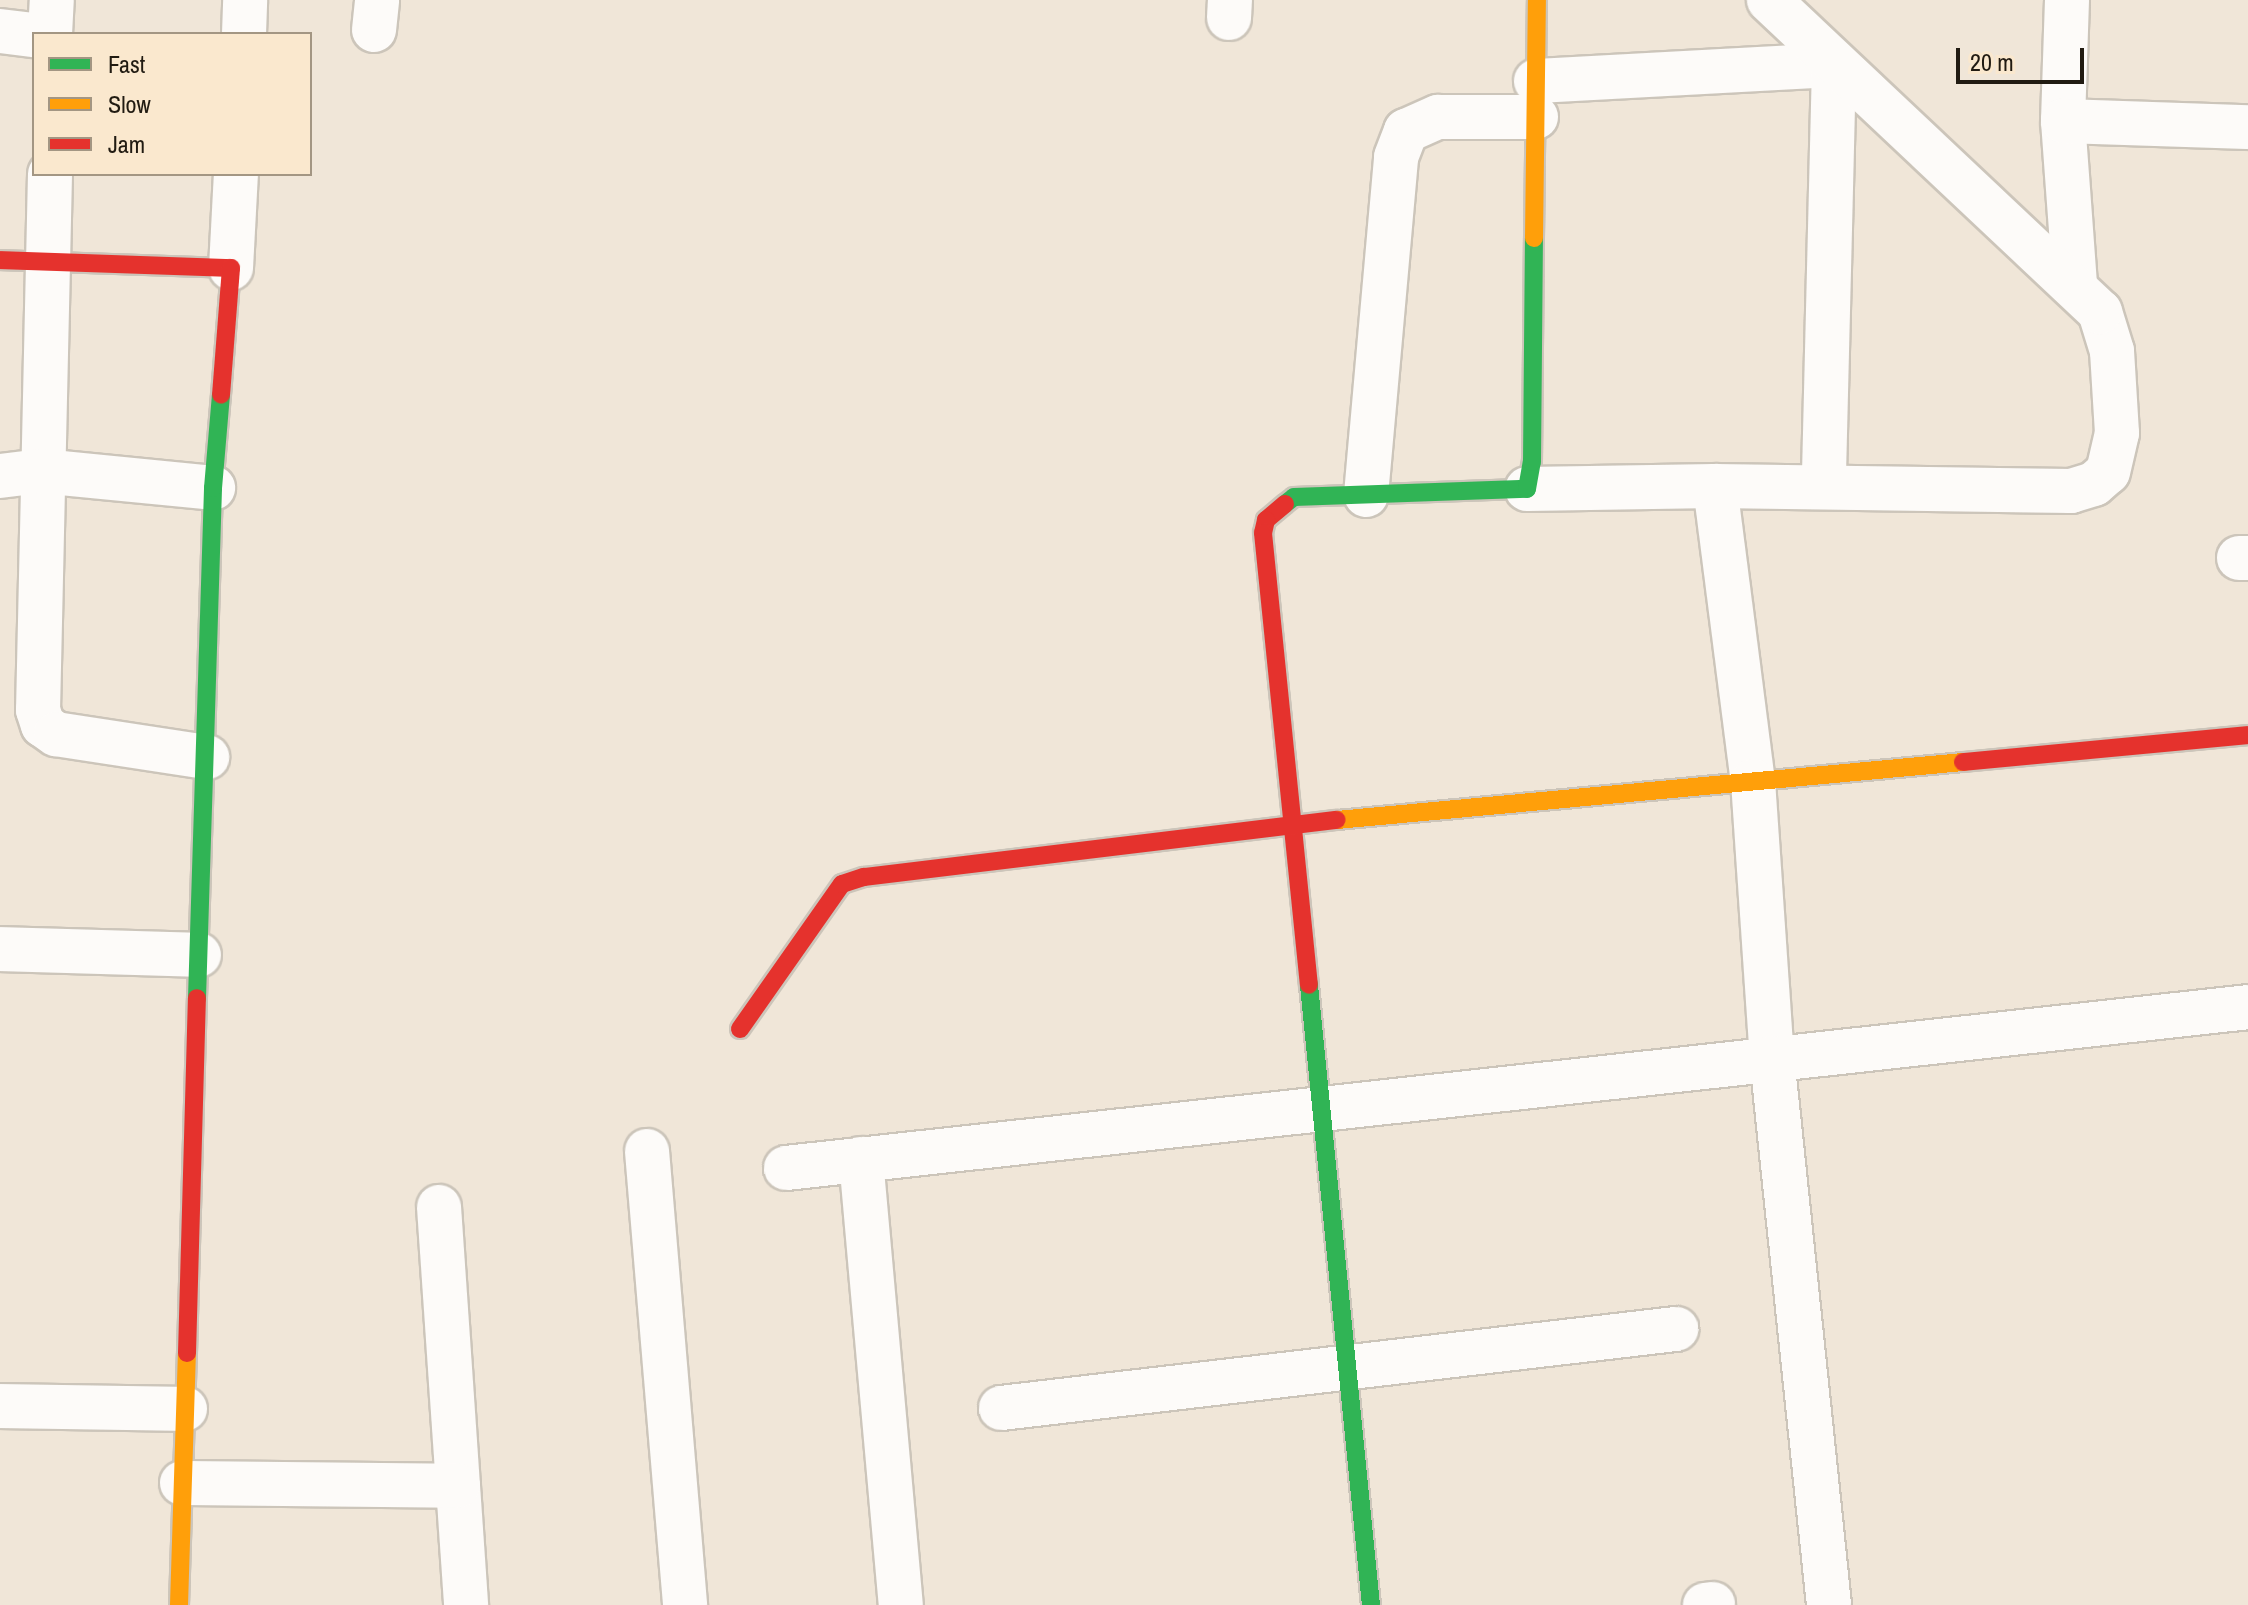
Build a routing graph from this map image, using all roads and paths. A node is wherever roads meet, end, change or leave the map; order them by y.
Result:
1 (52, 0) edge
2 (245, 0) edge
3 (1537, 0) edge
4 (1769, 0) edge
5 (2067, 0) edge
6 (0, 31) edge
7 (50, 32) edge
8 (244, 32) edge
9 (32, 35) edge
10 (1834, 65) junction
11 (1536, 99) junction
12 (2063, 121) junction
13 (2248, 127) edge
14 (50, 176) edge
15 (236, 176) edge
16 (0, 260) edge
17 (51, 263) junction
18 (231, 268) junction
19 (2075, 284) junction
20 (20, 473) edge
21 (1715, 486) junction
22 (1824, 487) junction
23 (213, 488) junction
24 (1527, 489) junction
25 (1366, 495) junction
26 (2248, 735) edge
27 (207, 757) junction
28 (1753, 781) junction
29 (1289, 825) junction
30 (0, 949) edge
31 (199, 955) junction
32 (2248, 1007) edge
33 (740, 1029) dead end
34 (1772, 1058) junction
35 (1318, 1106) junction
36 (647, 1151) dead end
37 (861, 1159) junction
38 (786, 1168) dead end
39 (439, 1207) dead end
40 (1676, 1329) dead end
41 (1346, 1371) junction
42 (0, 1406) edge
43 (1001, 1408) dead end
44 (185, 1409) junction
45 (182, 1483) junction
46 (458, 1486) junction
47 (179, 1605) edge
48 (466, 1605) edge
49 (685, 1605) edge
50 (901, 1605) edge
51 (1371, 1605) edge
52 (1829, 1605) edge

1 - 7 street
2 - 8 street
3 - 11 street
4 - 10 street
5 - 12 street
6 - 9 street
10 - 11 street
10 - 19 street
10 - 22 street
11 - 24 street
11 - 25 street
12 - 13 street
12 - 19 street
14 - 17 street
15 - 18 street
16 - 17 street
17 - 18 street
17 - 20 street
18 - 23 street
19 - 22 street
20 - 23 street
20 - 27 street
21 - 22 street
21 - 24 street
21 - 28 street
23 - 27 street
24 - 25 street
25 - 29 street
26 - 28 street
27 - 31 street
28 - 29 street
28 - 34 street
29 - 33 street
29 - 35 street
30 - 31 street
31 - 44 street
32 - 34 street
34 - 35 street
34 - 52 street
35 - 37 street
35 - 41 street
36 - 49 street
37 - 38 street
37 - 50 street
39 - 46 street
40 - 41 street
41 - 43 street
41 - 51 street
42 - 44 street
44 - 45 street
45 - 46 street
45 - 47 street
46 - 48 street

